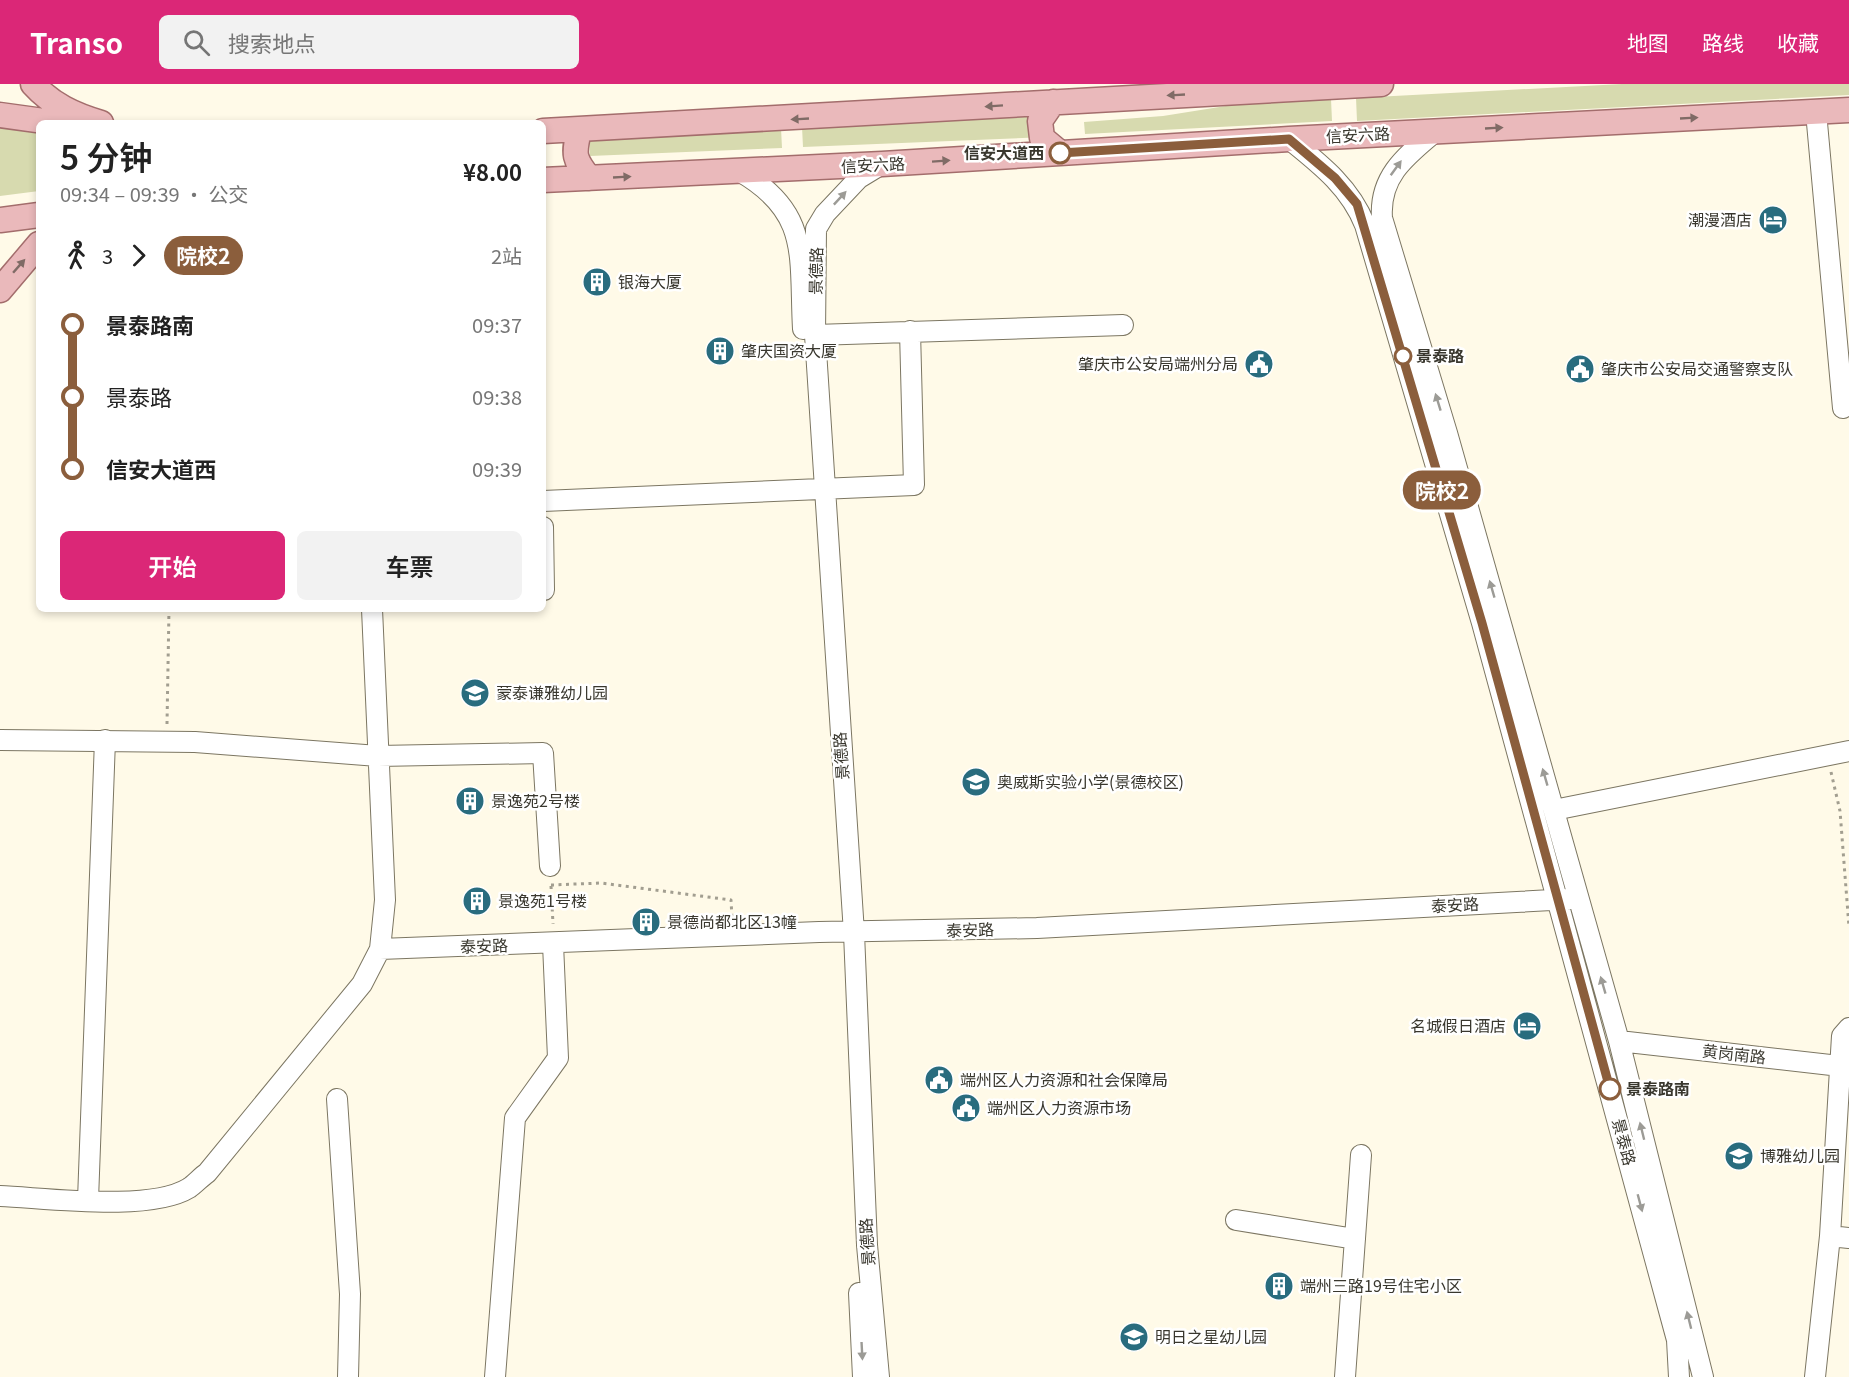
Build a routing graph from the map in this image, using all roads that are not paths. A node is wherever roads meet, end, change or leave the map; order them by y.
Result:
1 (33, 84) edge
2 (1381, 84) edge
3 (1053, 102) junction
4 (1849, 110) edge
5 (1816, 112) junction
6 (0, 115) edge
7 (36, 120) edge
8 (90, 120) edge
9 (546, 131) edge
10 (579, 131) junction
11 (1436, 131) junction
12 (1289, 139) junction
13 (1060, 153) junction
14 (882, 164) junction
15 (739, 171) junction
16 (589, 178) junction
17 (546, 180) edge
18 (36, 215) edge
19 (0, 220) edge
20 (36, 248) edge
21 (0, 290) edge
22 (1123, 325) dead end
23 (910, 331) junction
24 (815, 335) junction
25 (1843, 408) dead end
26 (818, 488) junction
27 (546, 501) edge
28 (372, 612) edge
29 (0, 740) edge
30 (105, 741) junction
31 (1849, 751) edge
32 (378, 756) junction
33 (1554, 810) junction
34 (551, 876) road end
35 (1579, 898) junction
36 (1559, 899) junction
37 (847, 933) junction
38 (553, 944) junction
39 (380, 949) junction
40 (1849, 1028) edge
41 (1619, 1041) junction
42 (1844, 1066) edge
43 (337, 1099) dead end
44 (1361, 1155) dead end
45 (0, 1196) edge
46 (88, 1200) junction
47 (1236, 1220) dead end
48 (1839, 1237) edge
49 (1355, 1239) junction
50 (348, 1377) edge
51 (495, 1377) edge
52 (863, 1377) edge
53 (879, 1377) edge
54 (1345, 1377) edge
55 (1679, 1377) edge
56 (1703, 1377) edge
57 (1815, 1377) edge

1 - 8 main road
2 -> 3 main road
3 -> 10 main road
3 - 13 main road
4 - 5 main road, 信安六路
11 -> 5 main road, 信安六路
5 - 25 street
6 - 7 main road
9 - 10 main road
10 - 16 main road
11 - 12 main road, 信安六路
33 -> 11 street
12 - 13 main road, 信安六路
12 - 36 street, 景泰路
14 -> 13 main road, 信安六路
14 - 15 main road, 信安六路
24 -> 14 street, 景德路
16 -> 15 main road, 信安六路
15 - 26 street, 景德路
16 - 17 main road, 信安六路
18 - 19 main road
21 -> 20 main road
22 - 23 street
23 - 24 street
23 - 26 street
24 - 26 street, 景德路
26 - 27 street
26 - 37 street, 景德路
28 - 32 street
29 - 30 street
30 - 32 street
30 - 46 street
31 - 33 street
32 - 34 street
32 - 39 street
33 - 35 street
35 - 36 street, 泰安路
41 -> 35 street
36 - 37 street, 泰安路
36 -> 55 street, 景泰路
37 - 38 street, 泰安路
37 -> 52 street, 景德路
37 - 53 street, 景德路
38 - 39 street, 泰安路
38 - 51 street
39 - 46 street
40 - 42 street
41 - 42 street, 黄岗南路
56 -> 41 street
42 - 48 street
43 - 50 street
44 - 49 street
45 - 46 street
47 - 49 street
48 - 57 street
49 - 54 street

